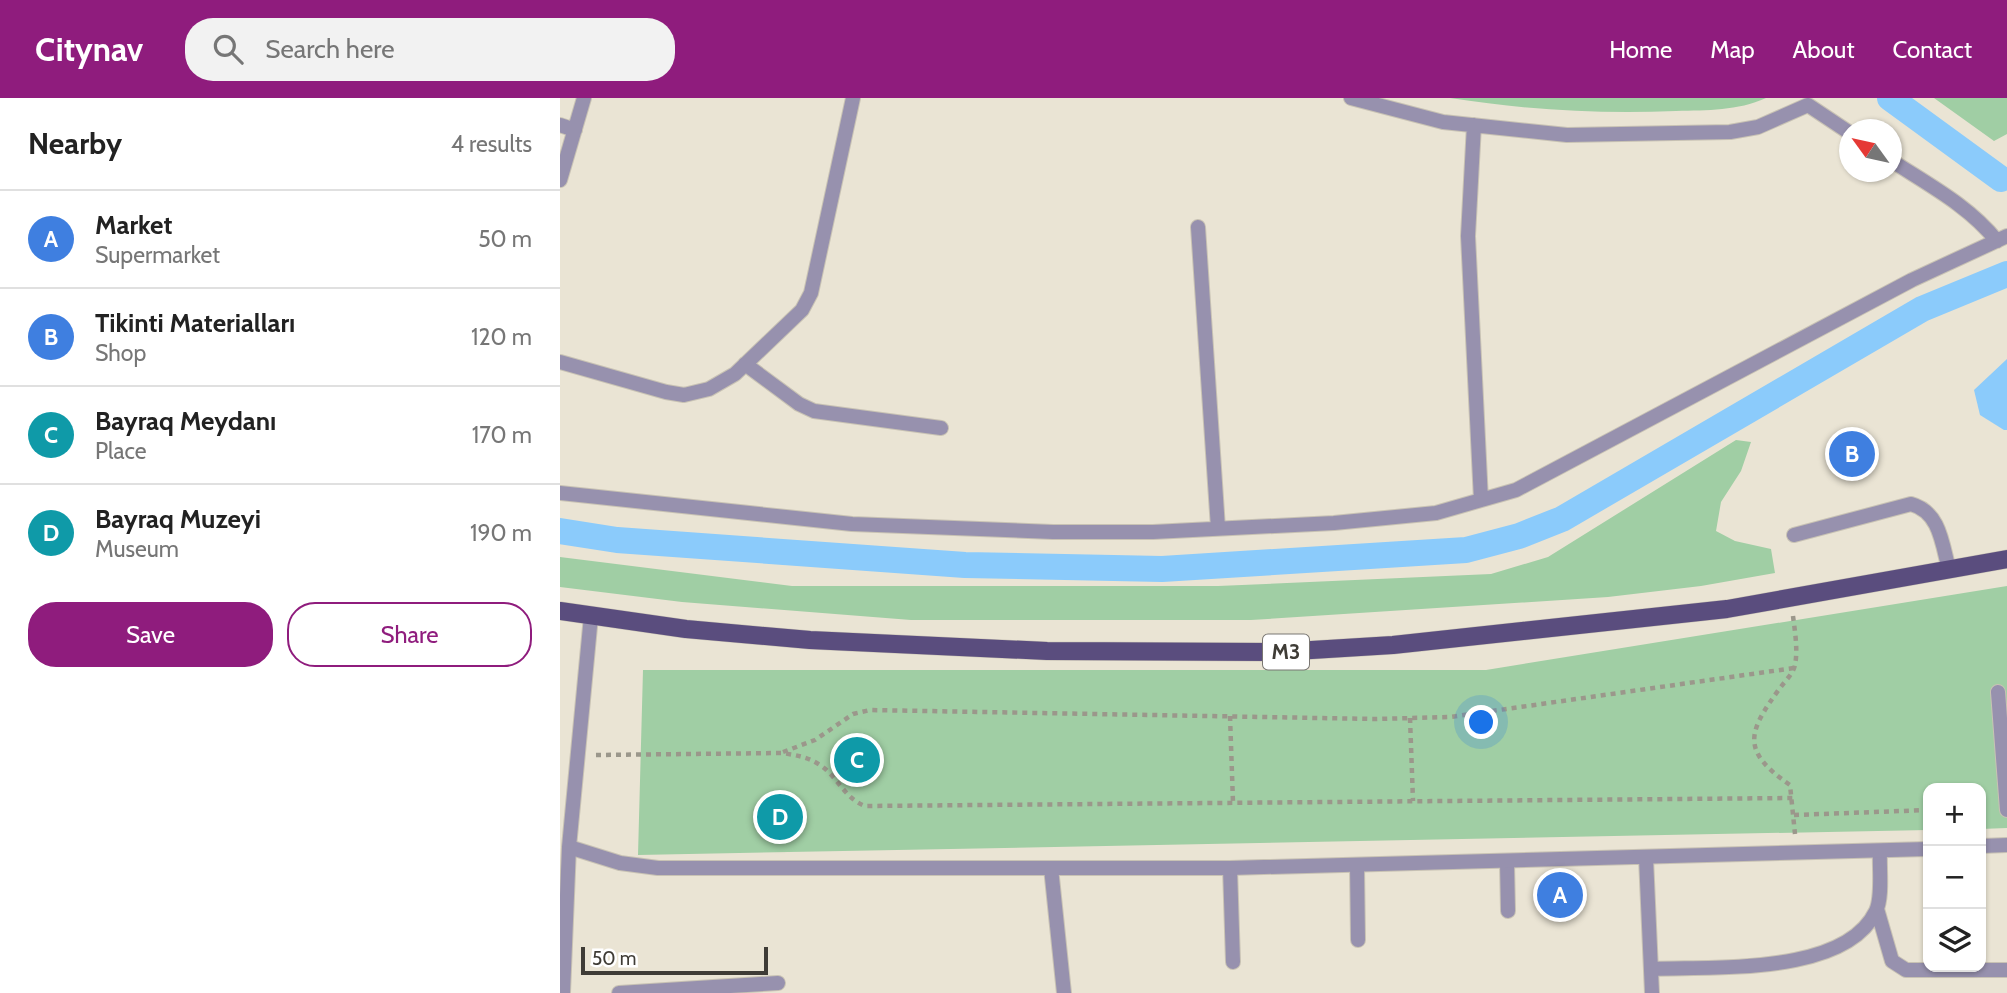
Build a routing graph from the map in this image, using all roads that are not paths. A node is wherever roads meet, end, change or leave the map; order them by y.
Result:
1 (584, 98) edge
2 (853, 98) edge
3 (1351, 98) edge
4 (1803, 102) edge
5 (1474, 125) junction
6 (1839, 126) edge
7 (567, 128) edge
8 (1902, 168) edge
9 (560, 180) edge
10 (1198, 227) dead end
11 (2002, 238) edge
12 (560, 362) edge
13 (745, 364) junction
14 (941, 428) dead end
15 (560, 493) edge
16 (1482, 500) junction
17 (1218, 528) junction
18 (1794, 535) dead end
19 (2007, 559) edge
20 (1949, 570) junction
21 (560, 611) edge
22 (591, 616) junction
23 (1998, 692) dead end
24 (2007, 810) edge
25 (2007, 845) edge
26 (1986, 846) edge
27 (569, 847) junction
28 (1923, 849) edge
29 (1880, 852) junction
30 (1646, 858) junction
31 (1507, 862) junction
32 (1357, 865) junction
33 (1051, 868) junction
34 (1230, 868) junction
35 (1877, 909) junction
36 (1508, 911) dead end
37 (1358, 940) dead end
38 (1233, 962) dead end
39 (1652, 969) junction
40 (2007, 970) edge
41 (778, 983) dead end
42 (563, 993) edge
43 (619, 993) edge
44 (1064, 993) edge
45 (1653, 993) edge

1 - 7 street
2 - 13 street
3 - 5 street
4 - 5 street
4 - 6 street
5 - 16 street
7 - 9 street
8 - 11 street
10 - 17 street
11 - 16 street
12 - 13 street
13 - 14 street
15 - 17 street
16 - 17 street
18 - 20 street
19 - 20 main road, M3
20 - 22 main road, M3
21 - 22 main road, M3
22 - 27 street
23 - 24 street
25 - 26 street
27 - 33 street
27 - 42 street
28 - 29 street
29 - 30 street
29 - 35 street
30 - 31 street
30 - 39 street
31 - 32 street
31 - 36 street
32 - 34 street
32 - 37 street
33 - 34 street
33 - 44 street
34 - 38 street
35 - 39 street
35 - 40 street
39 - 45 street
41 - 43 street

